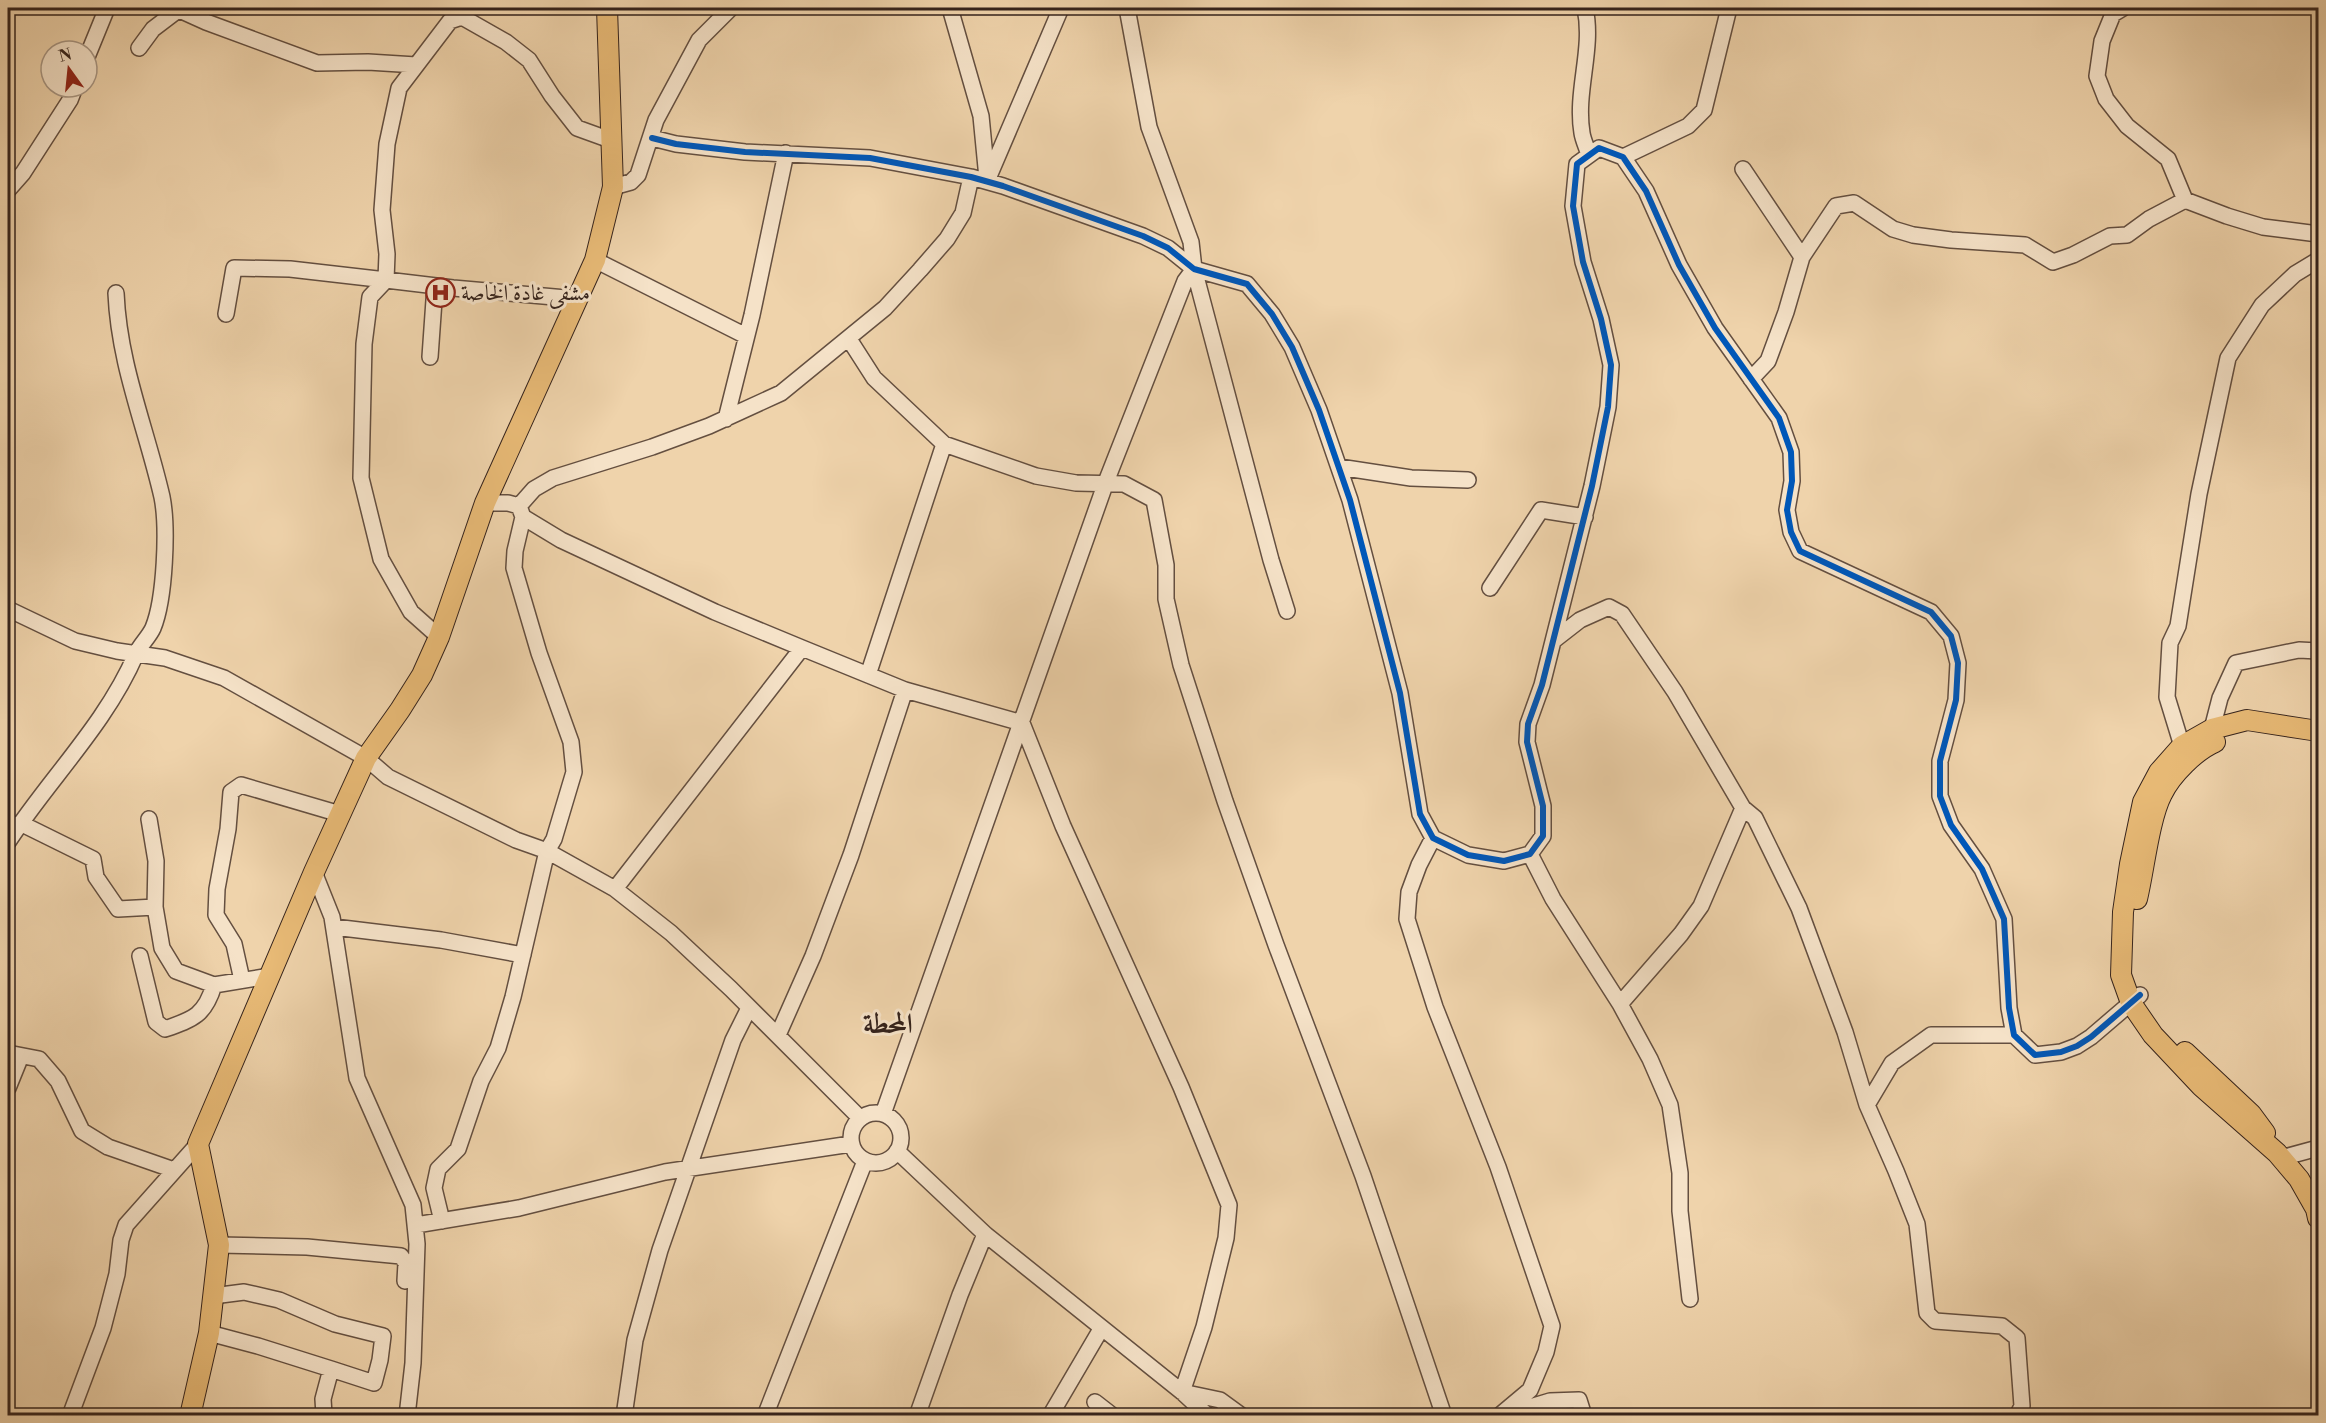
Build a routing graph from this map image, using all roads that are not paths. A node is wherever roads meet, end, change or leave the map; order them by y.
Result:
1 (107, 8) edge
2 (607, 8) edge
3 (731, 8) edge
4 (950, 8) edge
5 (1061, 8) edge
6 (1127, 8) edge
7 (1584, 8) edge
8 (1729, 8) edge
9 (177, 9) edge
10 (2116, 10) edge
11 (94, 39) edge
12 (139, 48) dead end
13 (416, 65) junction
14 (70, 99) edge
15 (652, 138) junction
16 (613, 141) junction
17 (786, 153) junction
18 (1589, 155) junction
19 (1623, 157) junction
20 (1743, 169) dead end
21 (971, 177) junction
22 (987, 181) junction
23 (613, 187) junction
24 (8, 190) edge
25 (2185, 200) junction
26 (2319, 234) edge
27 (1802, 257) junction
28 (595, 260) junction
29 (2319, 260) edge
30 (1194, 270) junction
31 (386, 280) junction
32 (435, 286) junction
33 (116, 293) dead end
34 (577, 299) junction
35 (226, 314) dead end
36 (746, 336) junction
37 (849, 339) junction
38 (430, 357) dead end
39 (1751, 379) junction
40 (726, 419) junction
41 (944, 444) junction
42 (1339, 467) junction
43 (1468, 480) dead end
44 (1106, 482) junction
45 (485, 503) junction
46 (521, 511) junction
47 (1585, 517) junction
48 (1490, 588) dead end
49 (8, 609) edge
50 (1287, 611) dead end
51 (439, 637) junction
52 (1553, 641) junction
53 (802, 648) junction
54 (2319, 651) edge
55 (136, 654) junction
56 (868, 675) junction
57 (905, 690) junction
58 (1022, 723) junction
59 (2278, 724) junction
60 (2212, 729) junction
61 (2319, 731) edge
62 (2182, 746) junction
63 (366, 758) junction
64 (1743, 808) junction
65 (340, 814) junction
66 (149, 819) dead end
67 (20, 823) junction
68 (1433, 838) junction
69 (8, 842) edge
70 (547, 851) junction
71 (1530, 854) junction
72 (314, 872) junction
73 (615, 889) junction
74 (155, 907) junction
75 (334, 927) junction
76 (523, 955) junction
77 (140, 956) dead end
78 (270, 976) junction
79 (242, 980) junction
80 (214, 985) junction
81 (2135, 999) junction
82 (1620, 1004) junction
83 (750, 1008) junction
84 (778, 1035) junction
85 (2014, 1035) junction
86 (14, 1055) edge
87 (8, 1088) edge
88 (1867, 1105) junction
89 (883, 1114) junction
90 (860, 1118) junction
91 (198, 1144) junction
92 (851, 1144) junction
93 (2319, 1148) edge
94 (897, 1151) junction
95 (2279, 1156) junction
96 (865, 1161) junction
97 (174, 1170) junction
98 (688, 1170) junction
99 (2319, 1218) edge
100 (442, 1221) junction
101 (416, 1225) junction
102 (985, 1234) junction
103 (219, 1245) junction
104 (416, 1288) junction
105 (213, 1296) junction
106 (1690, 1299) dead end
107 (1101, 1329) junction
108 (209, 1333) junction
109 (331, 1369) junction
110 (1182, 1392) junction
111 (1095, 1402) dead end
112 (70, 1416) edge
113 (190, 1416) edge
114 (326, 1416) edge
115 (407, 1416) edge
116 (624, 1416) edge
117 (765, 1416) edge
118 (917, 1416) edge
119 (1050, 1416) edge
120 (1113, 1416) edge
121 (1208, 1416) edge
122 (1242, 1416) edge
123 (1444, 1416) edge
124 (1500, 1416) edge
125 (1584, 1416) edge
126 (2017, 1416) edge

1 - 11 street
2 - 16 main road
3 - 15 street
4 - 22 street
5 - 22 street
6 - 30 street
7 - 18 street
8 - 19 street
9 - 12 street
9 - 13 street
10 - 25 street
13 - 16 street
13 - 31 street
14 - 24 street
15 - 17 street
15 - 23 street
16 - 23 main road
17 - 21 street
17 - 36 street
18 - 19 street
18 - 47 street
19 - 39 street
20 - 27 street
21 - 22 street
21 - 37 street
22 - 30 street
23 - 28 main road
25 - 26 street
25 - 27 street
27 - 39 street
28 - 34 main road
28 - 36 street
29 - 62 street
30 - 42 street
30 - 44 street
30 - 50 street
31 - 32 street
31 - 35 street
31 - 51 street
32 - 34 street
32 - 38 street
33 - 55 street
34 - 45 main road
36 - 40 street
37 - 40 street
37 - 41 street
39 - 85 street
40 - 46 street
41 - 44 street
41 - 56 street
42 - 43 street
42 - 68 street
44 - 58 street
44 - 123 street
45 - 46 street
45 - 51 main road
46 - 53 street
46 - 70 street
47 - 48 street
47 - 52 street
49 - 55 street
51 - 63 main road
52 - 64 street
52 - 71 street
53 - 56 street
53 - 73 street
54 - 60 street
55 - 63 street
55 - 67 street
56 - 57 street
57 - 58 street
57 - 84 street
58 - 89 street
58 - 110 street
59 - 60 main road
59 - 61 main road
59 - 81 main road
60 - 62 main road
62 - 81 main road
63 - 65 main road
63 - 70 street
64 - 82 street
64 - 88 street
65 - 72 main road
65 - 79 street
66 - 74 street
67 - 69 street
67 - 74 street
68 - 71 street
68 - 124 street
70 - 73 street
70 - 76 street
71 - 82 street
72 - 75 street
72 - 78 main road
73 - 83 street
74 - 80 street
75 - 76 street
75 - 101 street
76 - 100 street
77 - 80 street
78 - 79 street
78 - 91 main road
79 - 80 street
81 - 85 street
81 - 95 main road
82 - 106 street
83 - 84 street
83 - 98 street
84 - 90 street
85 - 88 street
86 - 87 street
86 - 97 street
88 - 126 street
89 - 90 street
89 - 94 street
90 - 92 street
91 - 97 street
91 - 103 main road
92 - 96 street
92 - 98 street
93 - 95 street
94 - 96 street
94 - 102 street
95 - 99 main road
96 - 117 street
97 - 112 street
98 - 100 street
98 - 116 street
100 - 101 street
101 - 104 street
102 - 107 street
102 - 118 street
103 - 104 street
103 - 105 main road
104 - 115 street
105 - 108 main road
105 - 109 street
107 - 110 street
107 - 119 street
108 - 109 street
108 - 113 main road
109 - 114 street
110 - 121 street
110 - 122 street
111 - 120 street
124 - 125 street

